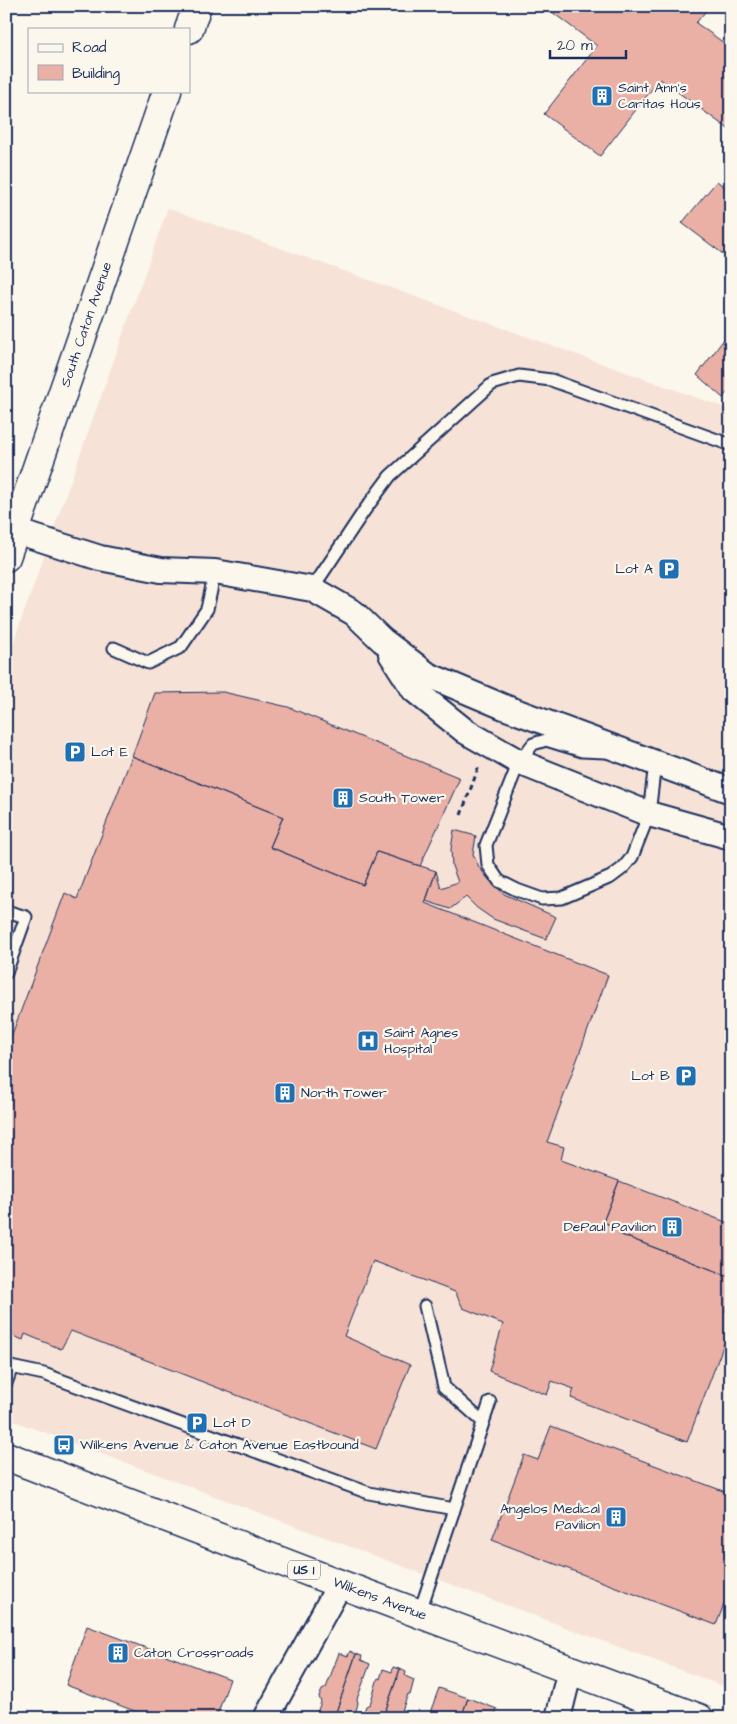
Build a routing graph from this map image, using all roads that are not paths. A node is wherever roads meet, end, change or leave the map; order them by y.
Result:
1 (197, 6) edge
2 (189, 28) edge
3 (167, 92) edge
4 (731, 445) edge
5 (11, 530) edge
6 (6, 557) edge
7 (215, 572) junction
8 (312, 589) junction
9 (382, 640) junction
10 (114, 648) dead end
11 (626, 752) junction
12 (519, 762) junction
13 (655, 763) junction
14 (731, 791) edge
15 (649, 814) junction
16 (731, 837) edge
17 (6, 911) edge
18 (6, 973) edge
19 (425, 1306) dead end
20 (9, 1366) edge
21 (6, 1382) edge
22 (490, 1402) dead end
23 (483, 1422) junction
24 (6, 1456) edge
25 (454, 1509) junction
26 (340, 1584) junction
27 (419, 1614) junction
28 (570, 1670) junction
29 (266, 1718) edge
30 (558, 1718) edge
31 (699, 1718) edge

1 - 2 main road
3 - 5 main road, South Caton Avenue
4 - 8 lane
5 - 6 main road, South Caton Avenue
5 - 7 street
7 - 8 street
7 - 10 lane
8 - 9 street
9 - 11 street
9 - 12 street
11 - 12 lane
11 - 13 street
12 - 15 street
12 - 15 lane
13 - 14 street
13 - 15 lane
15 - 16 street
17 - 18 lane
19 - 23 lane
20 - 21 lane
20 - 25 lane
22 - 23 lane
23 - 25 lane
24 - 26 main road, Wilkens Avenue / US 1
25 - 27 lane
26 - 27 main road, Wilkens Avenue / US 1
26 - 29 street
27 - 28 main road, Wilkens Avenue / US 1
28 - 30 street
28 - 31 main road, Wilkens Avenue / US 1

